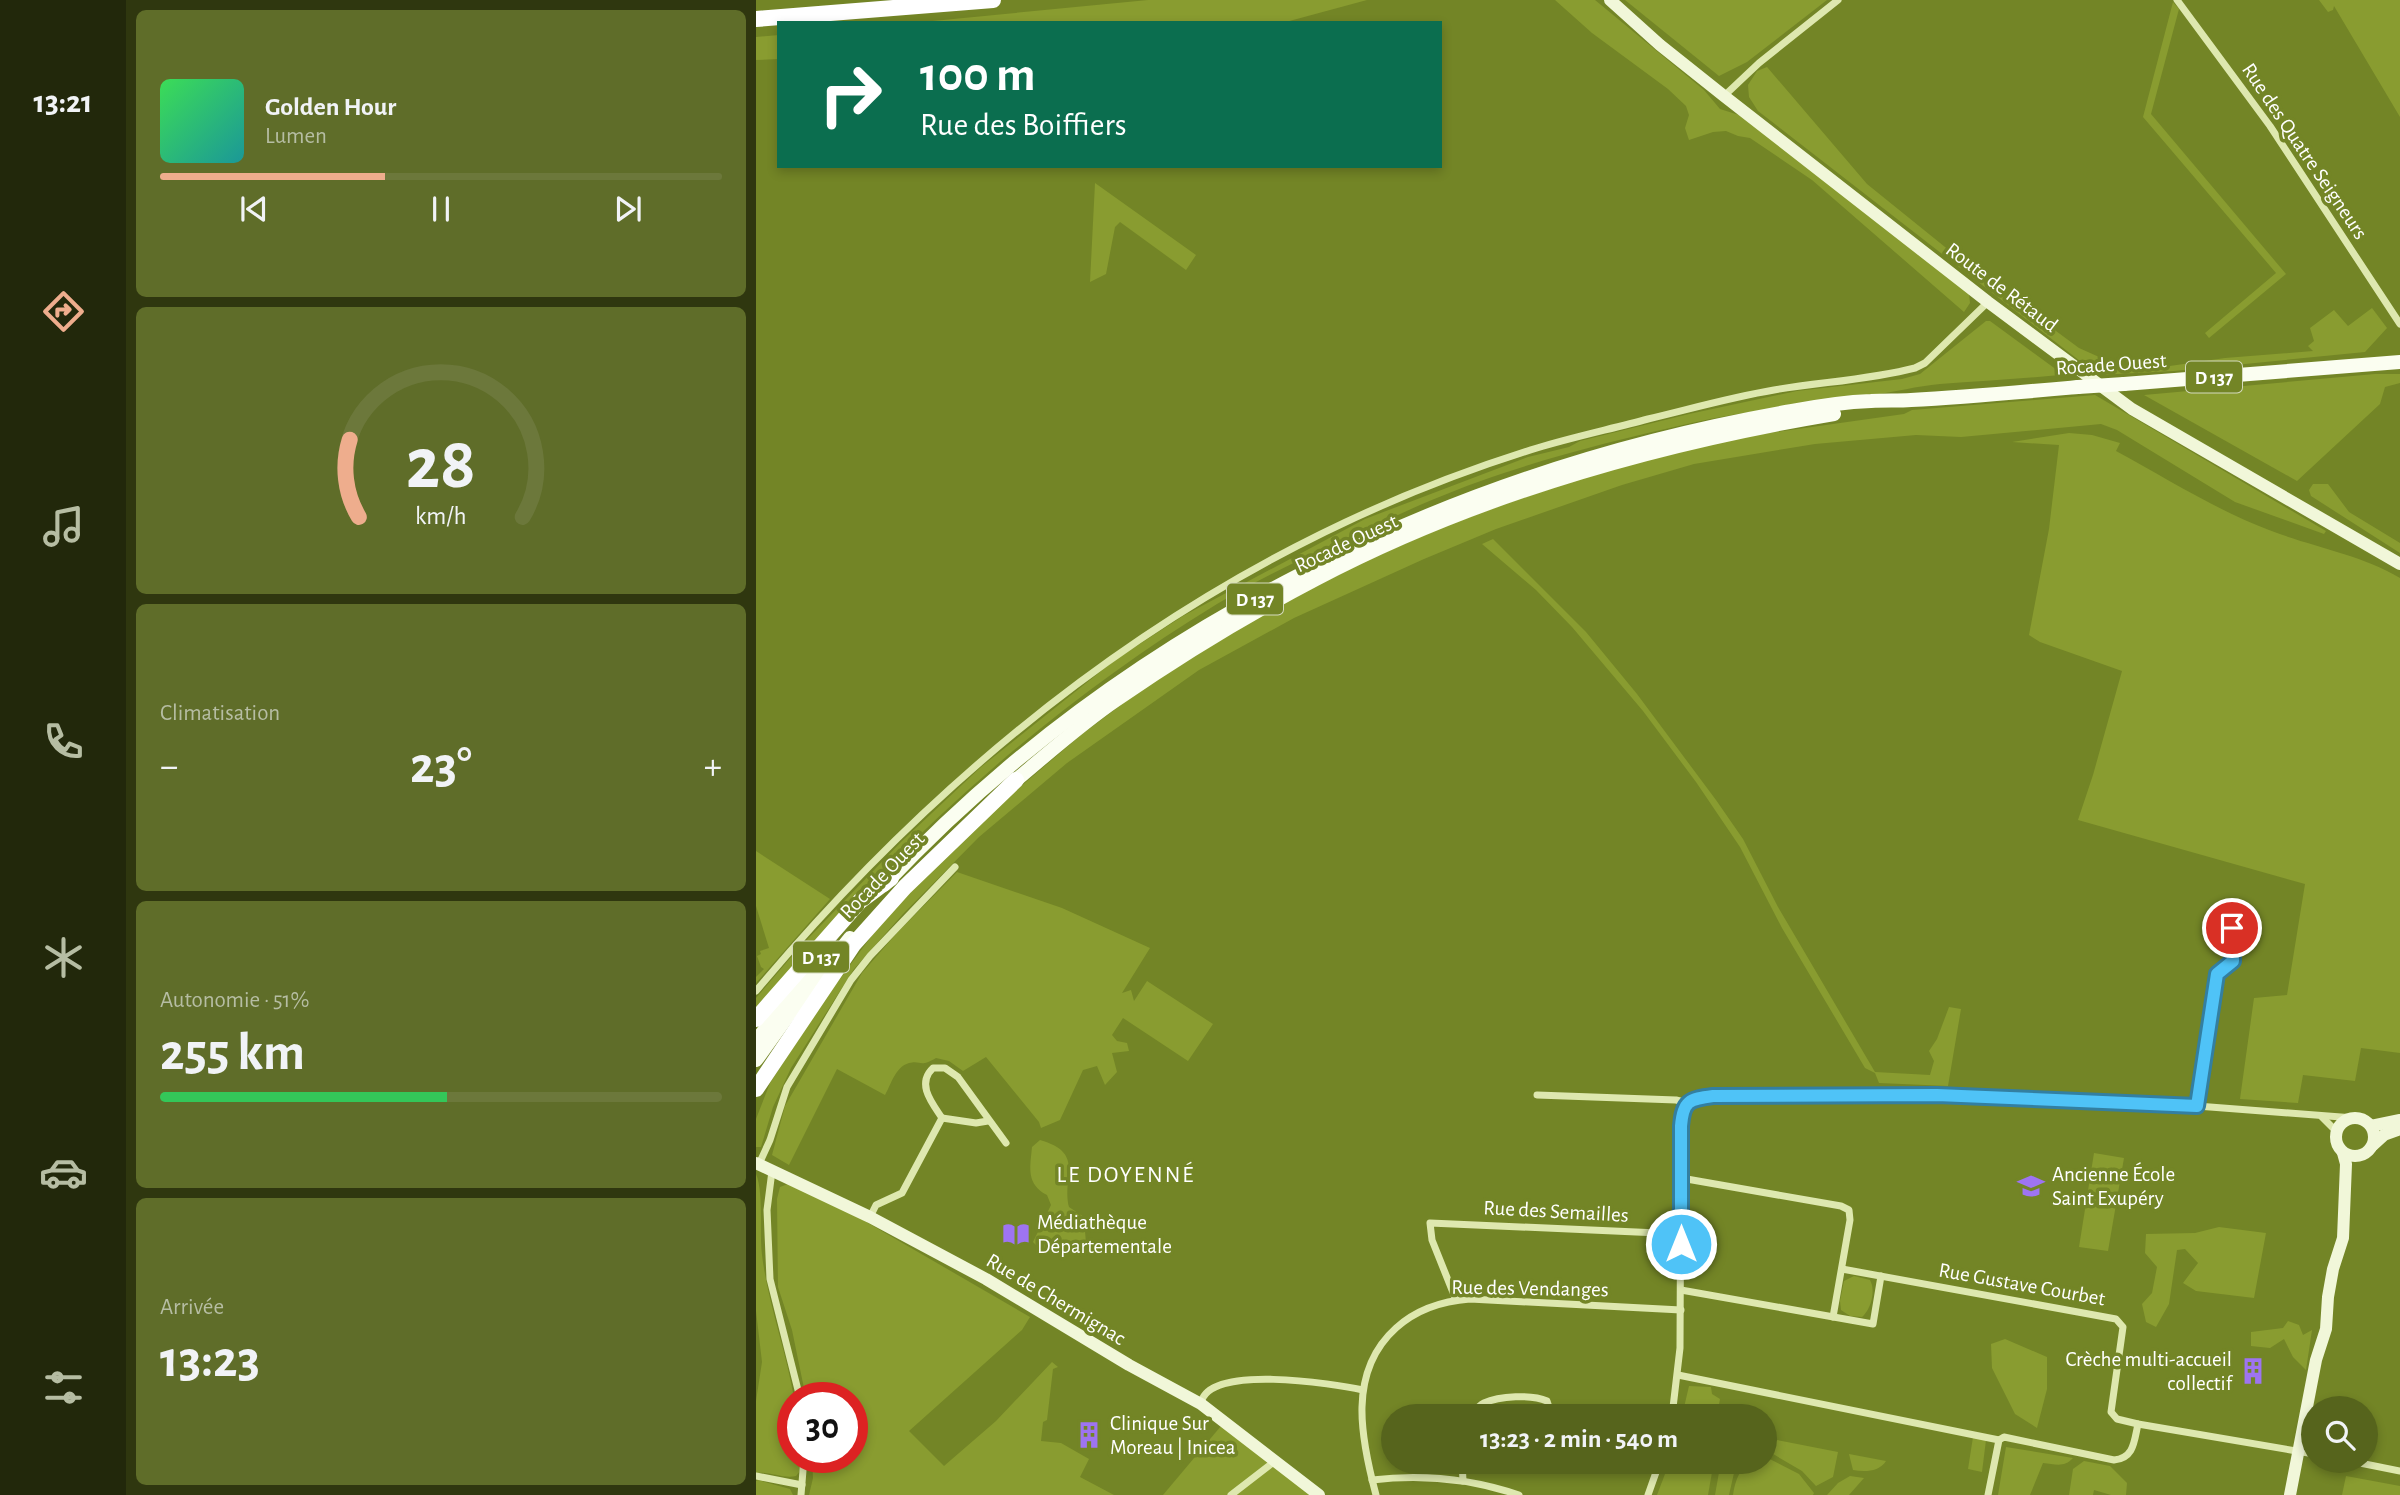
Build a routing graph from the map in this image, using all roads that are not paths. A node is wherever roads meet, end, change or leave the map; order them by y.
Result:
1 (993, 0) edge
2 (1610, 0) edge
3 (1838, 0) edge
4 (2177, 0) edge
5 (756, 19) edge
6 (1724, 96) junction
7 (1988, 302) junction
8 (2400, 324) edge
9 (2400, 362) edge
10 (1908, 401) junction
11 (2400, 564) edge
12 (1016, 780) junction
13 (955, 867) dead end
14 (891, 878) junction
15 (2232, 928) dead end
16 (756, 991) edge
17 (756, 1019) edge
18 (756, 1041) edge
19 (756, 1060) edge
20 (756, 1089) edge
21 (1537, 1095) dead end
22 (1688, 1102) junction
23 (2197, 1106) junction
24 (2314, 1114) junction
25 (943, 1118) junction
26 (2354, 1118) junction
27 (2400, 1120) edge
28 (988, 1121) junction
29 (2371, 1126) junction
30 (2400, 1129) edge
31 (2336, 1131) junction
32 (1006, 1143) dead end
33 (2373, 1144) junction
34 (2343, 1153) junction
35 (2359, 1156) junction
36 (757, 1163) edge
37 (772, 1170) junction
38 (1681, 1178) junction
39 (2345, 1201) junction
40 (870, 1217) junction
41 (1681, 1234) junction
42 (1842, 1269) junction
43 (1881, 1276) junction
44 (1681, 1290) junction
45 (1456, 1300) junction
46 (1681, 1310) junction
47 (1833, 1317) junction
48 (1678, 1375) junction
49 (796, 1382) edge
50 (1363, 1390) junction
51 (1201, 1404) junction
52 (1485, 1404) edge
53 (1548, 1404) edge
54 (1674, 1404) edge
55 (2138, 1424) junction
56 (1999, 1440) junction
57 (2299, 1452) junction
58 (1276, 1461) junction
59 (2378, 1467) edge
60 (2400, 1471) edge
61 (803, 1473) edge
62 (1463, 1474) edge
63 (1655, 1474) edge
64 (756, 1476) edge
65 (1372, 1480) junction
66 (1463, 1481) junction
67 (802, 1485) junction
68 (801, 1495) edge
69 (1231, 1495) edge
70 (1319, 1495) edge
71 (1377, 1495) edge
72 (1519, 1495) edge
73 (1648, 1495) edge
74 (1988, 1495) edge
75 (2290, 1495) edge

1 - 5 highway
2 - 6 street, Route de Rétaud
3 - 6 street
4 - 8 street, Rue des Quatre Seigneurs
6 - 7 street, Route de Rétaud
7 - 11 street, Route de Rétaud
7 - 16 street
9 - 10 main road, Rocade Ouest / D 137, bridge
10 - 12 main road, Rocade Ouest / D 137
10 - 14 main road, Rocade Ouest / D 137
12 - 19 main road, Rocade Ouest / D 137
12 - 20 highway
13 - 36 street
14 - 17 highway
14 - 18 main road, Rocade Ouest / D 137
15 - 23 street
21 - 22 street
22 - 23 street
22 - 38 street
23 - 24 street
24 - 26 street
24 - 31 street
25 - 28 street
25 - 28 street
25 - 40 street
26 - 29 street
26 - 31 street
27 - 29 street
28 - 32 street
29 - 33 street
30 - 33 street
31 - 34 street
33 - 35 street
34 - 35 street
34 - 39 street
35 - 39 street
36 - 37 street, Rue de Chermignac
37 - 40 street, Rue de Chermignac
37 - 49 street
38 - 41 street
38 - 42 street
39 - 57 street
40 - 51 street, Rue de Chermignac
41 - 44 street
41 - 45 street, Rue des Semailles
42 - 43 street, Rue Gustave Courbet
42 - 47 street
43 - 47 street
43 - 55 street, Rue Gustave Courbet
44 - 46 street
44 - 47 street
45 - 46 street, Rue des Vendanges
45 - 50 street, Rue des Vendanges
46 - 48 street
48 - 54 street
48 - 56 street
50 - 51 street
50 - 65 street, Rue des Vendanges
51 - 58 street, Rue de Chermignac
52 - 53 street
55 - 56 street
55 - 57 street, Rue Gustave Courbet
56 - 74 street
57 - 75 street
58 - 69 street
58 - 70 street, Rue de Chermignac
59 - 60 street
61 - 67 street
62 - 66 street
63 - 73 street
64 - 67 street
65 - 66 street
65 - 71 street, Rue des Vendanges
66 - 72 street
67 - 68 street

